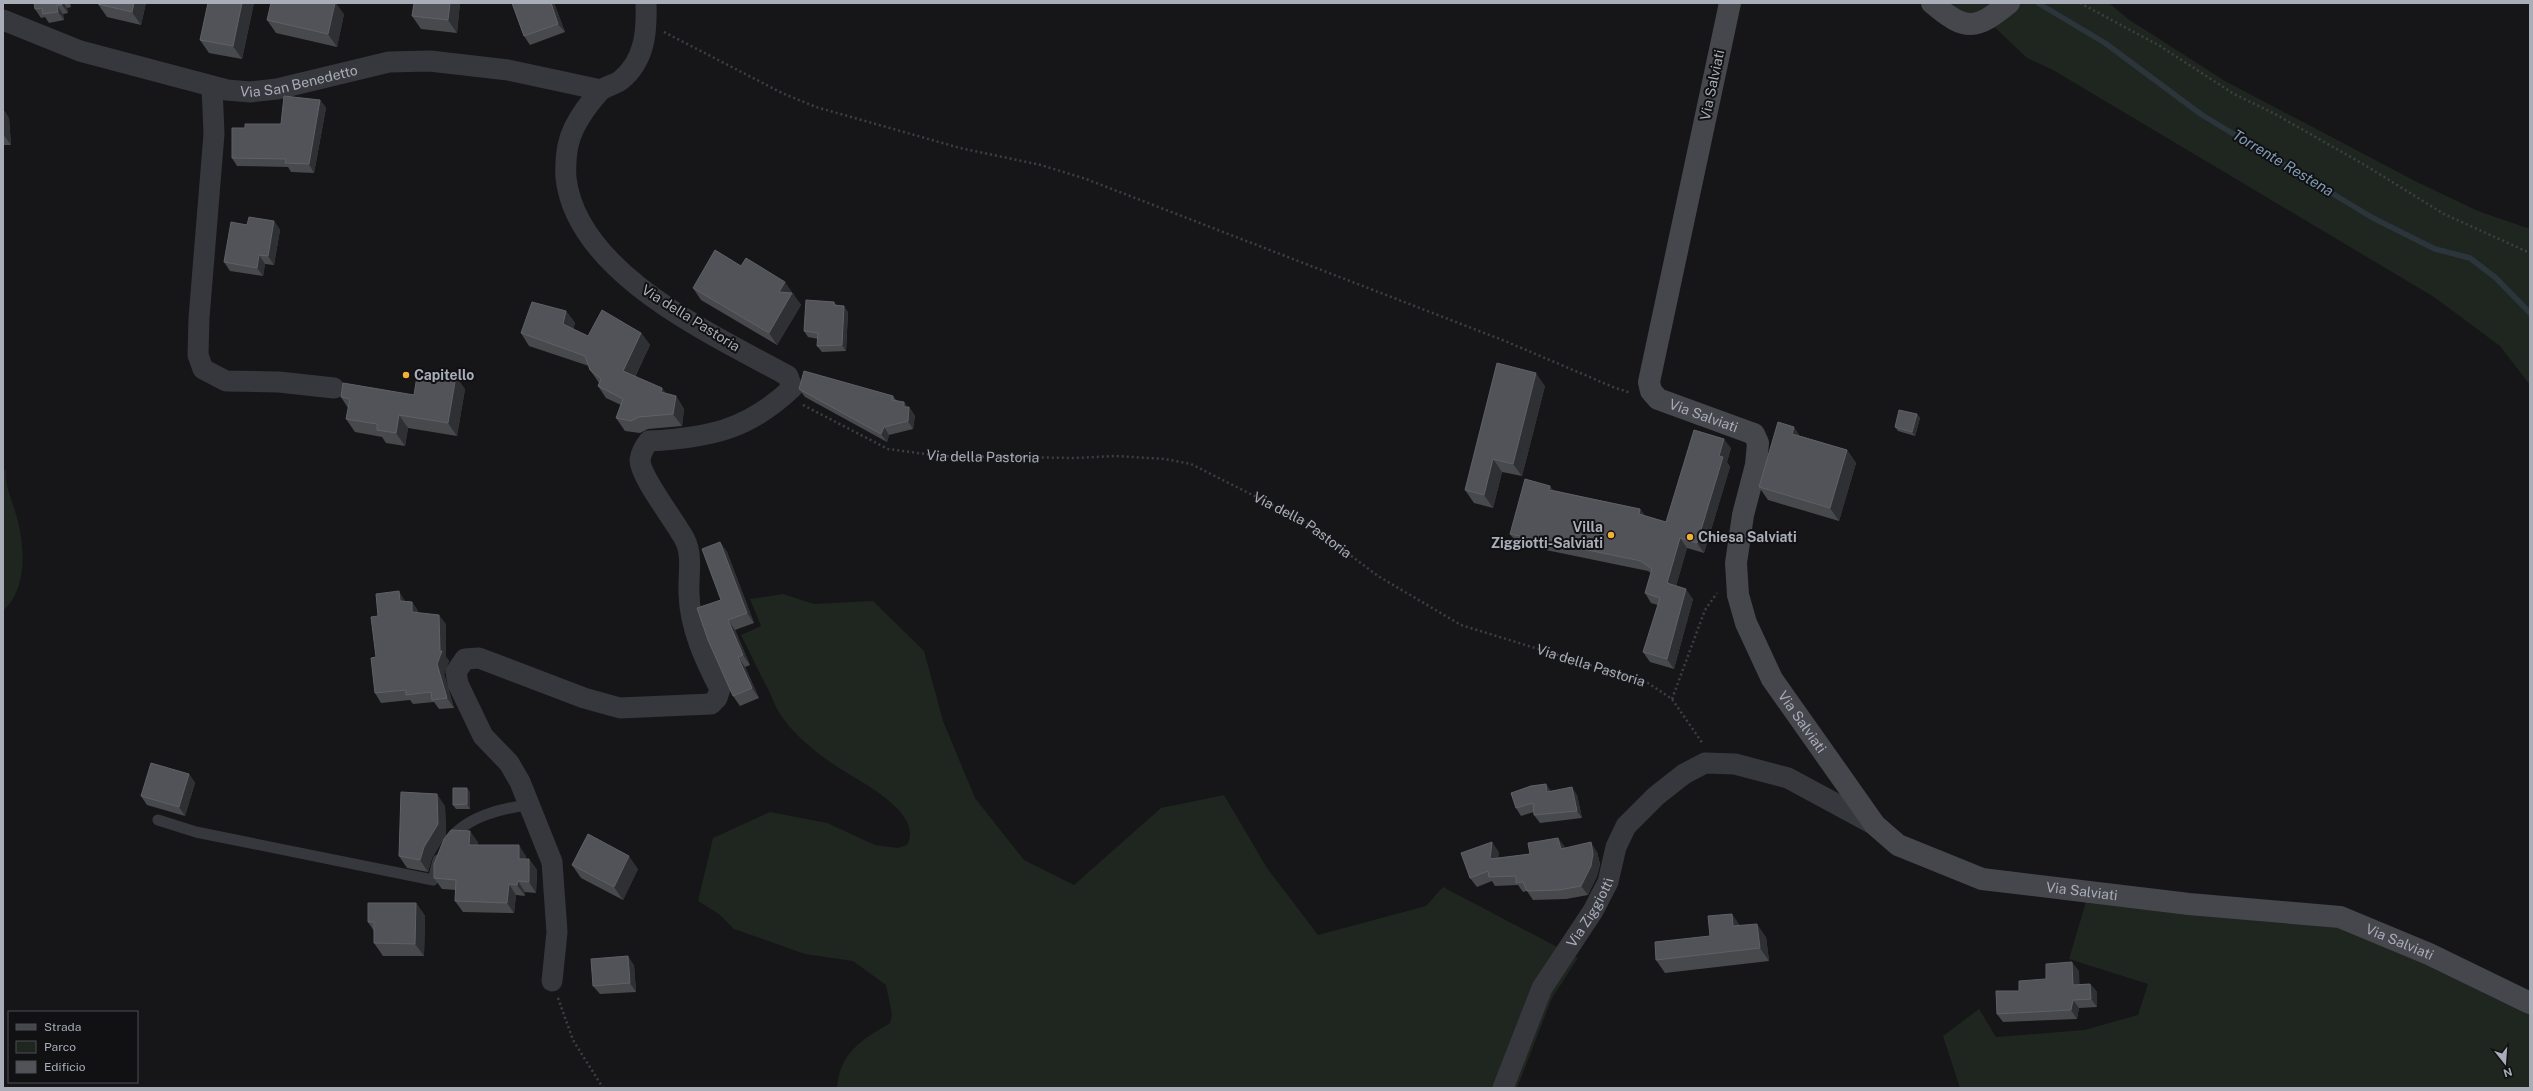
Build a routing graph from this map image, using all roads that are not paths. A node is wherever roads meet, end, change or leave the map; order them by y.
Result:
1 (1730, 3) edge
2 (1932, 3) edge
3 (2009, 3) edge
4 (646, 13) edge
5 (3, 20) edge
6 (212, 87) junction
7 (601, 90) junction
8 (334, 388) dead end
9 (529, 804) junction
10 (158, 820) dead end
11 (1875, 825) junction
12 (552, 981) road end
13 (2530, 1003) edge
14 (1503, 1088) edge

1 - 11 street, Via Salviati
2 - 3 street
4 - 7 street, Via della Pastoria
5 - 6 street, Via San Benedetto
6 - 7 street, Via San Benedetto
6 - 8 street
7 - 9 street, Via della Pastoria
9 - 10 lane
9 - 12 street
11 - 13 street, Via Salviati
11 - 14 street, Via Ziggiotti

